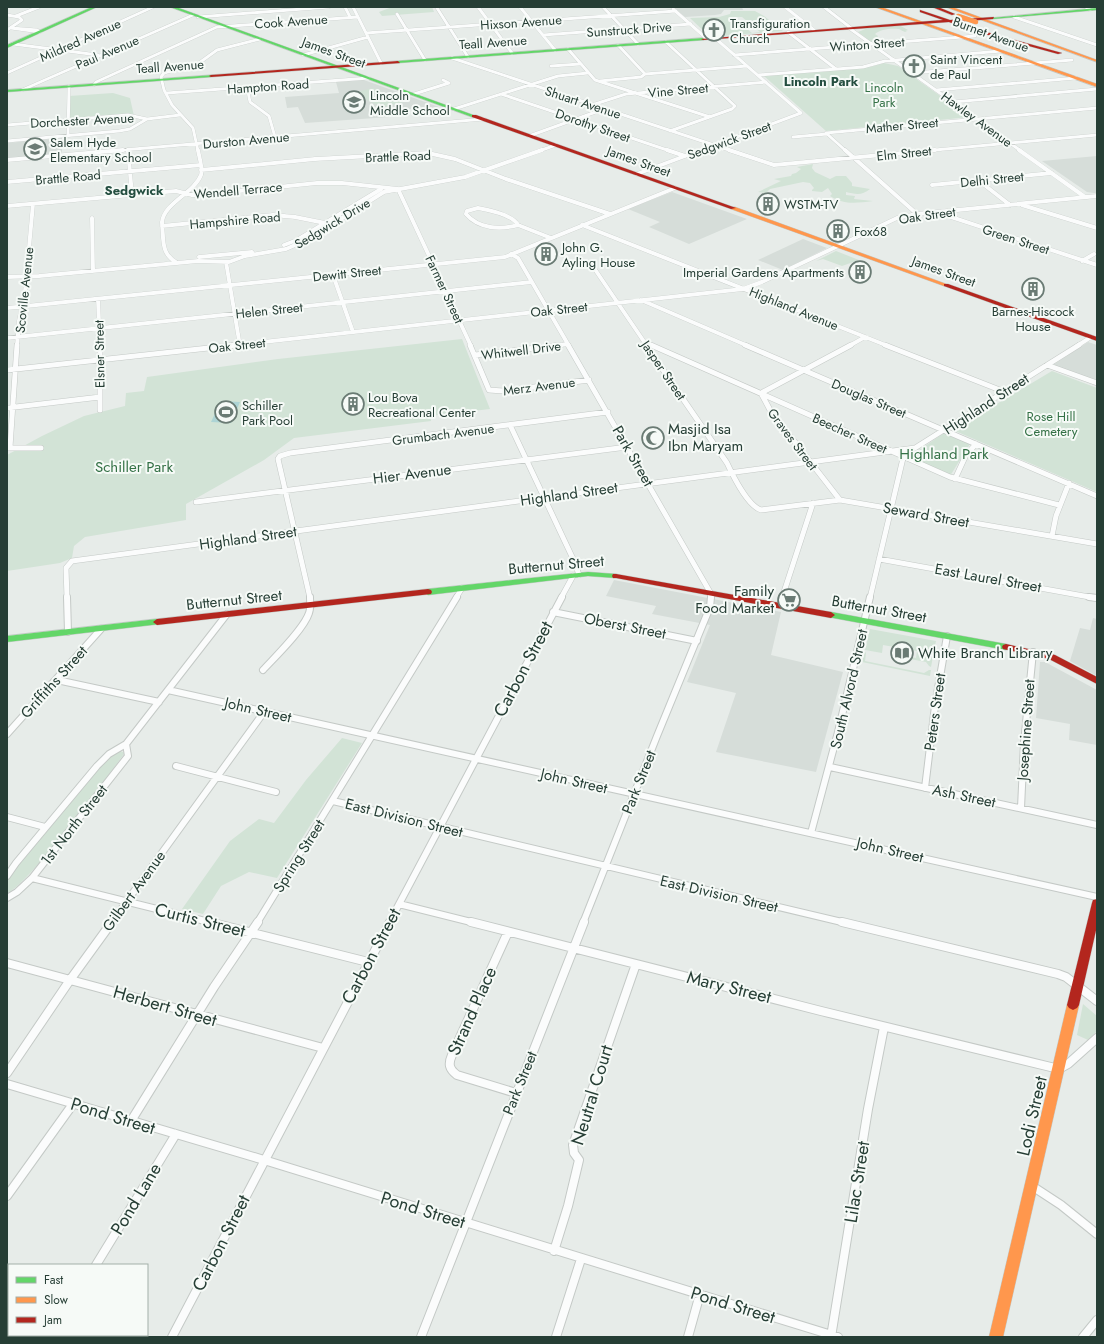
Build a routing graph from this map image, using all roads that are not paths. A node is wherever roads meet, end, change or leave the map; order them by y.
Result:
1 (39, 7) edge
2 (95, 7) edge
3 (153, 7) edge
4 (172, 7) edge
5 (176, 7) edge
6 (329, 7) edge
7 (346, 7) edge
8 (353, 7) edge
9 (478, 7) edge
10 (520, 7) edge
11 (603, 7) edge
12 (671, 7) edge
13 (785, 7) edge
14 (824, 7) edge
15 (877, 7) edge
16 (934, 7) edge
17 (948, 7) edge
18 (437, 8) dead end
19 (920, 8) edge
20 (1091, 9) edge
21 (676, 11) junction
22 (397, 14) dead end
23 (1033, 14) junction
24 (7, 15) edge
25 (612, 15) junction
26 (16, 16) junction
27 (196, 16) junction
28 (350, 17) junction
29 (358, 17) junction
30 (953, 17) junction
31 (1014, 17) junction
32 (974, 19) junction
33 (997, 19) junction
34 (532, 21) junction
35 (920, 22) junction
36 (930, 22) junction
37 (491, 24) junction
38 (691, 24) junction
39 (225, 26) junction
40 (450, 27) junction
41 (11, 28) junction
42 (850, 28) junction
43 (625, 29) junction
44 (7, 30) edge
45 (408, 30) junction
46 (814, 30) junction
47 (40, 32) junction
48 (788, 32) junction
49 (366, 33) junction
50 (543, 35) junction
51 (975, 36) dead end
52 (368, 37) junction
53 (961, 37) junction
54 (711, 38) junction
55 (260, 39) junction
56 (666, 42) junction
57 (638, 44) junction
58 (871, 44) junction
59 (618, 45) junction
60 (1097, 45) edge
61 (10, 46) edge
62 (568, 49) junction
63 (809, 49) junction
64 (59, 50) junction
65 (555, 50) junction
66 (1001, 51) junction
67 (512, 53) junction
68 (1060, 53) junction
69 (99, 55) junction
70 (303, 55) junction
71 (734, 55) junction
72 (468, 57) junction
73 (452, 58) junction
74 (425, 60) junction
75 (894, 60) junction
76 (1072, 60) dead end
77 (1097, 62) edge
78 (381, 63) junction
79 (580, 64) junction
80 (1035, 64) junction
81 (1097, 65) edge
82 (551, 66) dead end
83 (747, 66) junction
84 (336, 67) junction
85 (836, 69) junction
86 (697, 70) junction
87 (588, 72) junction
88 (913, 73) junction
89 (7, 74) edge
90 (645, 74) junction
91 (758, 75) junction
92 (369, 78) junction
93 (1076, 78) junction
94 (161, 80) junction
95 (443, 80) dead end
96 (598, 81) junction
97 (766, 82) junction
98 (94, 85) junction
99 (530, 85) junction
100 (69, 86) junction
101 (1097, 86) edge
102 (247, 87) junction
103 (715, 87) junction
104 (1097, 89) edge
105 (22, 90) junction
106 (936, 90) junction
107 (7, 91) edge
108 (167, 93) junction
109 (634, 93) junction
110 (414, 94) junction
111 (501, 94) junction
112 (953, 102) junction
113 (592, 105) junction
114 (454, 108) junction
115 (1097, 108) edge
116 (604, 109) junction
117 (180, 115) junction
118 (710, 117) junction
119 (147, 119) junction
120 (484, 119) junction
121 (576, 119) junction
122 (976, 119) junction
123 (69, 120) junction
124 (7, 125) edge
125 (670, 131) junction
126 (826, 134) junction
127 (1097, 135) edge
128 (68, 136) junction
129 (529, 136) junction
130 (275, 137) junction
131 (793, 137) dead end
132 (7, 141) edge
133 (1010, 143) junction
134 (197, 144) junction
135 (553, 144) junction
136 (714, 145) junction
137 (128, 149) junction
138 (524, 152) junction
139 (530, 154) junction
140 (685, 156) junction
141 (854, 158) junction
142 (7, 160) edge
143 (502, 160) junction
144 (507, 162) junction
145 (201, 165) junction
146 (479, 169) junction
147 (201, 170) junction
148 (130, 171) junction
149 (484, 171) junction
150 (1052, 173) junction
151 (637, 174) junction
152 (442, 179) junction
153 (978, 180) junction
154 (447, 181) junction
155 (7, 182) edge
156 (932, 185) dead end
157 (382, 188) junction
158 (675, 188) junction
159 (398, 189) junction
160 (185, 194) junction
161 (132, 195) junction
162 (1096, 196) edge
163 (1085, 197) junction
164 (33, 204) junction
165 (1020, 204) junction
166 (1010, 205) junction
167 (7, 206) edge
168 (936, 212) junction
169 (610, 214) junction
170 (917, 214) junction
171 (92, 218) dead end
172 (324, 223) junction
173 (331, 225) junction
174 (518, 225) junction
175 (582, 225) junction
176 (162, 226) junction
177 (1097, 228) edge
178 (551, 238) junction
179 (838, 246) junction
180 (231, 254) junction
181 (511, 254) junction
182 (1094, 254) dead end
183 (216, 255) junction
184 (239, 258) junction
185 (175, 261) junction
186 (213, 261) junction
187 (1082, 261) junction
188 (226, 262) junction
189 (434, 264) junction
190 (1097, 266) edge
191 (594, 268) dead end
192 (93, 269) junction
193 (333, 275) junction
194 (26, 276) junction
195 (7, 277) edge
196 (532, 282) junction
197 (231, 285) junction
198 (743, 288) junction
199 (446, 291) junction
200 (98, 299) junction
201 (640, 300) junction
202 (342, 303) junction
203 (618, 303) junction
204 (22, 306) junction
205 (7, 308) edge
206 (548, 310) junction
207 (235, 314) junction
208 (459, 320) junction
209 (100, 328) junction
210 (352, 332) junction
211 (18, 337) junction
212 (865, 337) junction
213 (7, 338) edge
214 (1094, 338) edge
215 (238, 344) junction
216 (568, 344) junction
217 (647, 344) junction
218 (475, 355) junction
219 (100, 360) junction
220 (1047, 365) junction
221 (17, 369) junction
222 (7, 370) edge
223 (803, 370) junction
224 (589, 380) junction
225 (1097, 383) edge
226 (489, 390) joint
227 (1005, 392) junction
228 (762, 395) junction
229 (100, 397) junction
230 (14, 407) junction
231 (7, 408) edge
232 (100, 410) dead end
233 (608, 412) junction
234 (510, 425) junction
235 (945, 430) junction
236 (976, 444) junction
237 (627, 447) junction
238 (8, 448) edge
239 (41, 448) dead end
240 (905, 450) junction
241 (892, 452) junction
242 (904, 457) junction
243 (526, 460) junction
244 (811, 462) junction
245 (732, 472) junction
246 (955, 479) junction
247 (1069, 483) junction
248 (649, 484) junction
249 (285, 490) junction
250 (1097, 496) edge
251 (544, 497) junction
252 (840, 500) junction
253 (196, 502) dead end
254 (813, 503) junction
255 (1059, 505) junction
256 (754, 508) joint
257 (891, 510) junction
258 (294, 532) junction
259 (1052, 536) junction
260 (1097, 544) edge
261 (879, 559) junction
262 (576, 576) junction
263 (462, 588) junction
264 (710, 592) junction
265 (1097, 598) edge
266 (310, 605) junction
267 (780, 605) junction
268 (553, 612) junction
269 (227, 614) junction
270 (865, 621) junction
271 (101, 629) junction
272 (68, 632) junction
273 (947, 636) junction
274 (7, 639) edge
275 (697, 641) junction
276 (1033, 652) junction
277 (263, 670) dead end
278 (57, 680) junction
279 (1097, 681) edge
280 (168, 690) junction
281 (159, 702) junction
282 (264, 712) junction
283 (8, 733) edge
284 (373, 736) junction
285 (126, 744) junction
286 (476, 758) junction
287 (176, 766) dead end
288 (830, 767) junction
289 (217, 776) junction
290 (925, 788) junction
291 (276, 792) dead end
292 (634, 795) junction
293 (333, 801) junction
294 (1021, 808) junction
295 (7, 817) edge
296 (1097, 825) edge
297 (440, 826) junction
298 (45, 827) junction
299 (811, 833) junction
300 (605, 867) junction
301 (7, 876) edge
302 (32, 878) junction
303 (1097, 897) edge
304 (7, 898) edge
305 (127, 901) junction
306 (1097, 902) edge
307 (399, 904) junction
308 (508, 932) junction
309 (251, 933) junction
310 (574, 948) junction
311 (368, 962) junction
312 (7, 963) edge
313 (636, 964) junction
314 (70, 980) junction
315 (1078, 987) junction
316 (1097, 1001) edge
317 (196, 1015) junction
318 (884, 1027) junction
319 (1097, 1038) edge
320 (323, 1048) junction
321 (1059, 1069) junction
322 (7, 1073) edge
323 (7, 1084) edge
324 (516, 1092) junction
325 (73, 1104) junction
326 (131, 1121) junction
327 (176, 1134) junction
328 (264, 1160) junction
329 (1032, 1186) junction
330 (7, 1196) edge
331 (465, 1223) junction
332 (1097, 1234) edge
333 (554, 1251) junction
334 (581, 1259) junction
335 (97, 1264) edge
336 (700, 1294) junction
337 (1097, 1320) edge
338 (834, 1336) edge
339 (172, 1337) edge
340 (421, 1337) edge
341 (556, 1337) edge
342 (688, 1337) edge
343 (996, 1337) edge
344 (1083, 1337) edge

1 - 26 street
2 - 47 main road
3 - 64 street, Mildred Avenue
4 - 5 street
4 - 27 main road, James Street
6 - 27 street, Paul Avenue
7 - 28 street
8 - 29 street
9 - 37 street
10 - 34 street
11 - 25 street
12 - 21 street
13 - 46 street
14 - 42 street, Hawley Avenue
15 - 35 main road, Burnet Avenue
16 - 30 main road
17 - 32 main road
18 - 40 street
19 - 30 main road
19 - 36 main road
20 - 23 main road
21 - 25 street, Hixson Avenue
21 - 38 street
22 - 45 street
23 - 31 main road
23 - 33 main road
24 - 26 street
25 - 34 street, Hixson Avenue
25 - 43 street
26 - 41 street
27 - 39 main road, James Street
27 - 69 street, Paul Avenue
28 - 29 street, Cook Avenue
28 - 39 street, Cook Avenue
29 - 49 street
30 - 32 main road, bridge
30 - 36 main road, Teall Avenue
30 - 68 main road
31 - 33 main road
31 - 60 street
32 - 33 main road
32 - 33 main road
32 - 68 main road
32 - 77 main road
33 - 77 main road
34 - 37 street, Hixson Avenue
34 - 50 street
35 - 36 main road, Teall Avenue
35 - 42 main road, Teall Avenue
35 - 53 main road, Burnet Avenue
37 - 40 street, Hixson Avenue
37 - 67 street
38 - 43 street, Sunstruck Drive
38 - 54 street
39 - 55 main road, James Street
39 - 98 street, Cook Avenue
40 - 45 street, Hixson Avenue
40 - 72 street
41 - 44 street
41 - 47 street
42 - 46 main road, Teall Avenue
42 - 58 street, Hawley Avenue
43 - 50 street, Sunstruck Drive
43 - 57 street
45 - 49 street, Hixson Avenue
45 - 74 street
46 - 48 main road, Teall Avenue
47 - 61 main road
48 - 54 main road, Teall Avenue
48 - 63 street
49 - 52 street
50 - 65 street
51 - 53 street, Winton Street
52 - 70 street
52 - 78 street
53 - 58 street, Winton Street
53 - 66 main road, Burnet Avenue
54 - 56 main road, Teall Avenue
54 - 71 street
55 - 70 main road, James Street
55 - 94 street
56 - 57 main road, Teall Avenue
56 - 86 street
57 - 59 main road, Teall Avenue
58 - 63 street, Winton Street
58 - 75 street, Hawley Avenue
59 - 62 main road, Teall Avenue
59 - 90 street
61 - 64 street
62 - 65 main road, Teall Avenue
62 - 79 street
63 - 71 street, Winton Street
63 - 85 street
64 - 69 street
64 - 89 street, Mildred Avenue
65 - 67 main road, Teall Avenue
66 - 75 street
66 - 80 main road, Burnet Avenue
67 - 72 main road, Teall Avenue
68 - 81 main road
69 - 105 street, Paul Avenue
70 - 84 main road, James Street
71 - 83 street
72 - 73 main road, Teall Avenue
73 - 74 main road, Teall Avenue
73 - 99 street, Shuart Avenue
74 - 78 main road, Teall Avenue
75 - 85 street
75 - 88 street, Hawley Avenue
76 - 80 street
78 - 84 main road, Teall Avenue
79 - 82 street
79 - 87 street
80 - 88 street
80 - 93 main road, Burnet Avenue
83 - 86 street
83 - 91 street
84 - 92 main road, James Street
84 - 94 main road, Teall Avenue
85 - 91 street
86 - 90 street
86 - 103 street
87 - 96 street
87 - 99 street
88 - 106 street, Hawley Avenue
90 - 96 street
91 - 97 street
92 - 102 street, Hampton Road
92 - 110 main road, James Street
93 - 101 main road, Burnet Avenue
93 - 106 street
94 - 98 main road, Teall Avenue
94 - 108 street
95 - 110 street
96 - 109 street
97 - 103 street, Vine Street
97 - 136 street, Sedgwick Street
98 - 100 main road, Teall Avenue
99 - 111 street
99 - 113 street, Shuart Avenue
100 - 105 main road, Teall Avenue
100 - 123 street
102 - 108 street, Hampton Road
102 - 130 street
103 - 109 street, Vine Street
103 - 118 street
104 - 112 street
105 - 107 main road, Teall Avenue
106 - 112 street, Hawley Avenue
108 - 117 street
109 - 113 street, Vine Street
109 - 118 street
110 - 114 main road, James Street
111 - 114 street
111 - 121 street, Dorothy Street
112 - 122 street, Hawley Avenue
113 - 116 street, Shuart Avenue
114 - 120 main road, James Street
115 - 122 street, Mather Street
116 - 121 street
116 - 125 street, Shuart Avenue
117 - 119 street, Dorchester Avenue
117 - 134 street
118 - 125 street
119 - 123 street, Dorchester Avenue
119 - 128 street
120 - 129 main road, James Street
120 - 130 street, Durston Avenue
121 - 129 street
121 - 140 street, Dorothy Street
122 - 126 street, Mather Street
122 - 133 street, Hawley Avenue
123 - 124 street, Dorchester Avenue
123 - 128 street
125 - 136 street, Shuart Avenue
126 - 131 street, Mather Street
126 - 141 street
127 - 133 street, Elm Street
128 - 132 street
129 - 135 main road, James Street
130 - 134 street, Durston Avenue
133 - 141 street, Elm Street
133 - 150 street, Hawley Avenue
134 - 137 street, Durston Avenue
134 - 145 street
135 - 138 street, Sedgwick Drive
135 - 139 street, Sedgwick Drive
135 - 151 main road, James Street
136 - 140 street, Sedgwick Street
136 - 141 street, Elm Street
137 - 142 street, Durston Avenue
137 - 148 street
138 - 139 street
138 - 143 street, Sedgwick Drive
139 - 144 street, Sedgwick Drive
140 - 151 street, Sedgwick Street
141 - 170 street
143 - 144 street
143 - 146 street, Sedgwick Drive
144 - 149 street, Sedgwick Drive
145 - 147 street
145 - 148 street, Brattle Road
146 - 147 street, Brattle Road
146 - 149 street, Brattle Road
146 - 152 street, Sedgwick Drive
147 - 160 street
148 - 155 street, Brattle Road
148 - 161 street
149 - 154 street, Sedgwick Drive
149 - 169 street, Brattle Road
150 - 153 street, Delhi Street
150 - 163 street, Hawley Avenue
151 - 158 main road, James Street
152 - 154 street
152 - 157 street, Sedgwick Drive
153 - 156 street, Delhi Street
153 - 166 street
154 - 159 street, Sedgwick Drive
157 - 159 street, Wendell Terrace
157 - 160 street, Wendell Terrace
157 - 172 street, Sedgwick Drive
158 - 169 street, Dewitt Street
158 - 179 main road, James Street
159 - 173 street, Sedgwick Drive
159 - 189 street, Farmer Street
160 - 161 street, Wendell Terrace
160 - 176 street
161 - 164 street, Wendell Terrace
162 - 163 street, Oak Street
163 - 165 street, Oak Street
164 - 167 street, Wendell Terrace
164 - 194 street, Scoville Avenue
165 - 166 street, Oak Street
165 - 177 street
166 - 168 street, Oak Street
168 - 170 street, Oak Street
168 - 187 street, Green Street
169 - 175 street, Dewitt Street
170 - 179 street, Oak Street
171 - 192 street
172 - 173 street, Hampshire Road
172 - 176 street, Hampshire Road
172 - 180 street, Sedgwick Drive
173 - 184 street, Sedgwick Drive
174 - 174 street
174 - 178 street
175 - 178 street, Dewitt Street
175 - 198 street, Highland Avenue
176 - 185 street
178 - 181 street, Dewitt Street
179 - 198 street, Oak Street
179 - 214 main road, James Street
180 - 183 street, Sedgwick Drive
180 - 184 street
181 - 189 street, Dewitt Street
181 - 196 street, Park Street
182 - 187 street
183 - 185 street, Sedgwick Drive
183 - 186 street
184 - 188 street, Sedgwick Drive
185 - 186 street, Sedgwick Drive
185 - 192 street, Sedgwick Drive
186 - 188 street, Sedgwick Drive
187 - 190 street, Green Street
188 - 197 street
189 - 193 street, Dewitt Street
189 - 199 street, Farmer Street
191 - 203 street, Jasper Street
192 - 194 street, Sedgwick Drive
193 - 197 street, Dewitt Street
193 - 202 street
194 - 195 street, Sedgwick Drive
194 - 204 street, Scoville Avenue
196 - 199 street, Helen Street
196 - 206 street, Park Street
197 - 200 street, Dewitt Street
197 - 207 street
198 - 201 street, Oak Street
198 - 212 street, Highland Avenue
199 - 202 street, Helen Street
199 - 208 street, Farmer Street
200 - 204 street, Dewitt Street
200 - 209 street, Elsner Street
201 - 203 street, Oak Street
201 - 223 street, Douglas Street
202 - 207 street, Helen Street
202 - 210 street
203 - 206 street, Oak Street
203 - 217 street, Jasper Street
204 - 205 street, Dewitt Street
204 - 211 street, Scoville Avenue
206 - 208 street, Oak Street
206 - 216 street, Park Street
207 - 209 street, Helen Street
207 - 215 street
208 - 210 street, Oak Street
208 - 218 street, Farmer Street
209 - 211 street, Helen Street
209 - 219 street, Elsner Street
210 - 215 street, Oak Street
211 - 213 street, Helen Street
211 - 221 street, Scoville Avenue
212 - 223 street, Graves Street
212 - 227 street, Highland Avenue
214 - 220 street, Highland Street
215 - 219 street, Oak Street
216 - 218 street, Whitwell Drive
216 - 224 street, Park Street
217 - 228 street, Beecher Street
217 - 245 street, Jasper Street
218 - 226 street, Farmer Street
219 - 221 street, Oak Street
219 - 229 street, Elsner Street
220 - 225 street
220 - 227 street, Highland Street
221 - 222 street, Oak Street
221 - 230 street, Scoville Avenue
223 - 228 street, Graves Street
223 - 235 street, Douglas Street
224 - 226 street, Merz Avenue
224 - 233 street, Park Street
227 - 235 street, Highland Street
228 - 241 street, Beecher Street
228 - 244 street, Graves Street
229 - 230 street
229 - 232 street, Elsner Street
230 - 231 street
230 - 238 street, Scoville Avenue
233 - 234 street, Grumbach Avenue
233 - 237 street, Park Street
234 - 243 street
234 - 249 street, Grumbach Avenue
235 - 236 street, Douglas Street
235 - 240 street, Highland Street
236 - 246 street
236 - 247 street, Douglas Street
237 - 243 street, Hier Avenue
237 - 248 street, Park Street
238 - 239 street
240 - 241 street, Highland Street
240 - 242 street, South Alvord Street
241 - 242 street, Beecher Street
241 - 244 street, Highland Street
242 - 246 street, Beecher Street
242 - 257 street, South Alvord Street
243 - 249 street, Hier Avenue
243 - 251 street
244 - 245 street, Highland Street
244 - 252 street, Graves Street
245 - 248 street, Highland Street
245 - 256 street, Jasper Street
246 - 255 street, Beecher Street
247 - 250 street, Douglas Street
247 - 255 street
248 - 251 street, Highland Street
248 - 264 street, Park Street
249 - 253 street, Hier Avenue
249 - 258 street
251 - 258 street, Highland Street
251 - 262 street
252 - 254 street, Seward Street
252 - 257 street, Seward Street
254 - 256 street, Seward Street
254 - 267 street
255 - 259 street
257 - 259 street, Seward Street
257 - 261 street, South Alvord Street
258 - 266 street
258 - 272 street, Highland Street
259 - 260 street, Seward Street
261 - 265 street, East Laurel Street
261 - 270 street, South Alvord Street
262 - 263 main road, Butternut Street
262 - 264 main road, Butternut Street
262 - 268 street, Carbon Street
263 - 266 main road, Butternut Street
263 - 284 street, Spring Street
264 - 267 main road, Butternut Street
264 - 275 street, Park Street
266 - 269 main road, Butternut Street
266 - 277 street
267 - 270 main road, Butternut Street
268 - 275 street, Oberst Street
268 - 286 street, Carbon Street
269 - 271 main road, Butternut Street
269 - 280 street, 1st North Street
270 - 273 main road, Butternut Street
270 - 288 street, South Alvord Street
271 - 272 main road, Butternut Street
271 - 278 street, Griffiths Street
272 - 274 main road, Butternut Street
273 - 276 main road, Butternut Street
273 - 290 street, Peters Street
275 - 292 street, Park Street
276 - 279 main road, Butternut Street
276 - 294 street, Josephine Street
278 - 281 street
278 - 283 street, Griffiths Street
280 - 281 street, 1st North Street
280 - 282 street, John Street
281 - 285 street, 1st North Street
282 - 284 street, John Street
282 - 289 street, Gilbert Avenue
284 - 286 street, John Street
284 - 293 street, Spring Street
285 - 298 street, 1st North Street
285 - 302 street, 1st North Street
286 - 292 street, John Street
286 - 297 street, Carbon Street
287 - 289 street
288 - 290 street, Ash Street
288 - 299 street, South Alvord Street
289 - 291 street
289 - 305 street, Gilbert Avenue
290 - 294 street, Ash Street
292 - 299 street, John Street
292 - 300 street, Park Street
293 - 297 street, East Division Street
293 - 309 street, Spring Street
294 - 296 street, Ash Street
295 - 298 street
297 - 300 street, East Division Street
297 - 307 street, Carbon Street
298 - 301 street, 1st North Street
299 - 303 street, John Street
300 - 310 street, Park Street
300 - 315 street, East Division Street
302 - 304 street, 1st North Street
302 - 305 street, Curtis Street
305 - 309 street, Curtis Street
305 - 314 street, Gilbert Avenue
306 - 315 main road, Lodi Street
307 - 308 street, Mary Street
307 - 311 street, Carbon Street
308 - 310 street, Mary Street
308 - 324 street, Strand Place
309 - 311 street, Curtis Street
309 - 317 street, Spring Street
310 - 313 street, Mary Street
310 - 324 street, Park Street
311 - 320 street, Carbon Street
312 - 314 street, Herbert Street
313 - 318 street, Mary Street
313 - 333 street, Neutral Court
314 - 317 street, Herbert Street
314 - 322 street, Gilbert Avenue
315 - 316 street, East Division Street
315 - 321 main road, Lodi Street
317 - 320 street, Herbert Street
317 - 326 street, Spring Street
318 - 321 street, Mary Street
318 - 338 street, Lilac Street
319 - 321 street
320 - 328 street, Carbon Street
321 - 329 main road, Lodi Street
323 - 325 street, Pond Street
324 - 331 street, Park Street
325 - 326 street, Pond Street
325 - 330 street
326 - 327 street, Pond Street
327 - 328 street, Pond Street
327 - 335 street, Pond Lane
328 - 331 street, Pond Street
328 - 339 street, Carbon Street
329 - 332 street
329 - 343 main road, Lodi Street
331 - 333 street, Pond Street
331 - 340 street, Park Street
333 - 334 street, Pond Street
334 - 336 street, Pond Street
334 - 341 street
336 - 338 street, Pond Street
336 - 342 street
337 - 344 street

